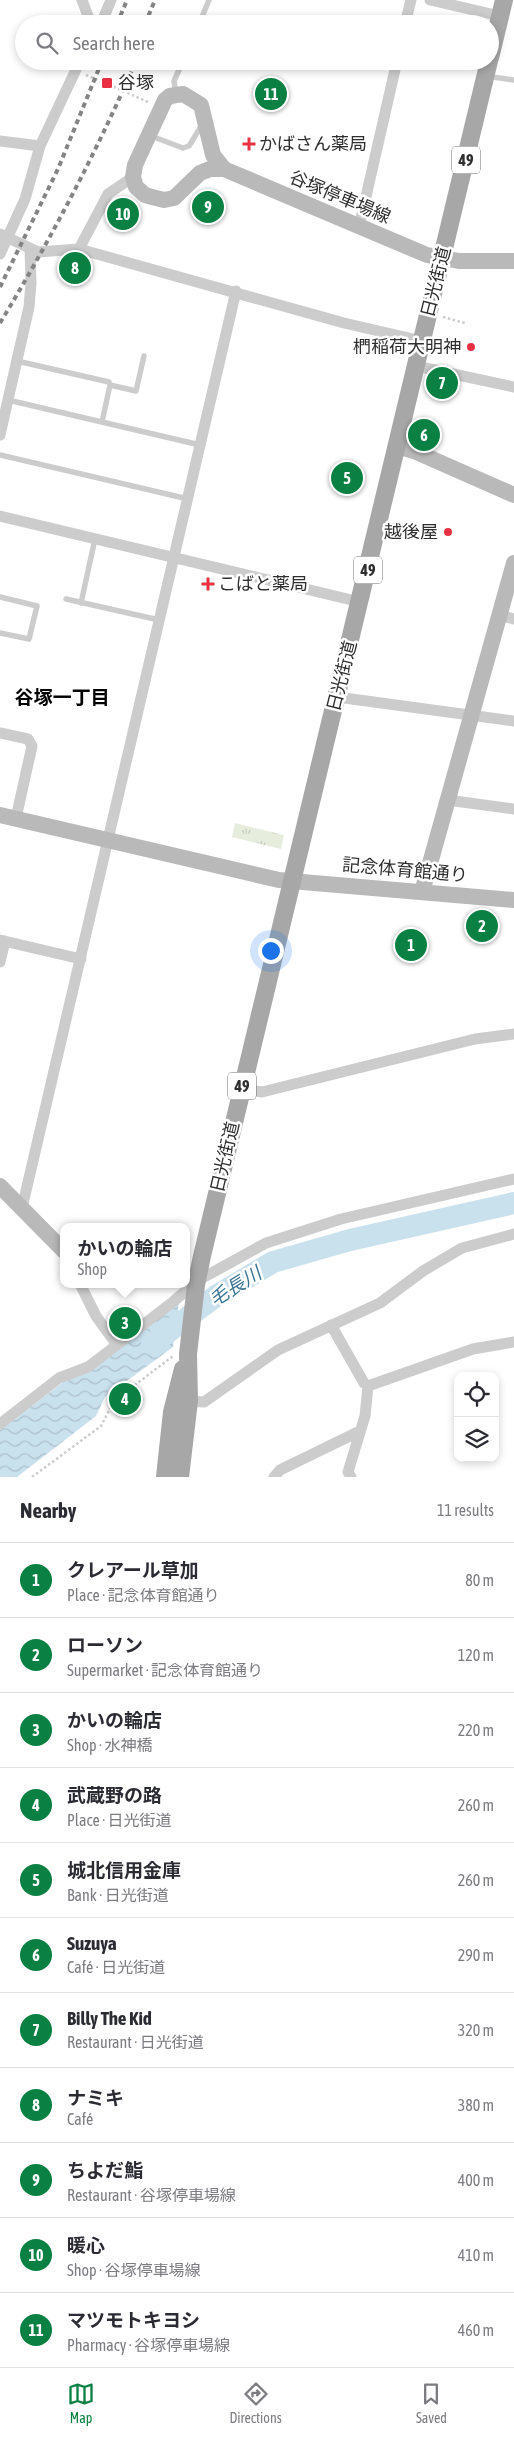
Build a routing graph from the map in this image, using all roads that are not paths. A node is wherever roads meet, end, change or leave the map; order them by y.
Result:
1 (82, 0) edge
2 (111, 0) edge
3 (209, 0) edge
4 (411, 0) edge
5 (430, 0) edge
6 (502, 8) edge
7 (88, 15) edge
8 (105, 15) edge
9 (203, 15) edge
10 (407, 15) edge
11 (499, 21) edge
12 (76, 70) edge
13 (179, 70) edge
14 (395, 70) edge
15 (488, 70) edge
16 (497, 70) edge
17 (514, 80) edge
18 (176, 94) junction
19 (205, 118) junction
20 (149, 135) junction
21 (0, 141) edge
22 (40, 146) junction
23 (224, 169) junction
24 (133, 177) junction
25 (359, 226) junction
26 (3, 236) edge
27 (30, 248) junction
28 (79, 249) junction
29 (0, 254) edge
30 (442, 259) junction
31 (514, 261) edge
32 (236, 291) junction
33 (422, 341) junction
34 (144, 356) dead end
35 (17, 361) junction
36 (416, 366) junction
37 (110, 385) junction
38 (514, 387) edge
39 (8, 400) junction
40 (102, 422) junction
41 (0, 435) edge
42 (200, 445) junction
43 (397, 446) junction
44 (0, 455) edge
45 (514, 496) edge
46 (188, 500) junction
47 (0, 516) edge
48 (95, 539) junction
49 (174, 557) junction
50 (514, 563) edge
51 (0, 597) edge
52 (66, 599) dead end
53 (81, 602) junction
54 (360, 602) junction
55 (507, 617) edge
56 (160, 620) junction
57 (0, 633) edge
58 (337, 697) junction
59 (472, 715) junction
60 (514, 721) edge
61 (0, 733) edge
62 (447, 800) junction
63 (514, 809) edge
64 (8, 816) edge
65 (109, 841) junction
66 (293, 882) junction
67 (422, 892) junction
68 (514, 900) edge
69 (3, 940) edge
70 (81, 959) junction
71 (0, 962) edge
72 (514, 1034) edge
73 (242, 1089) junction
74 (514, 1179) edge
75 (0, 1186) edge
76 (22, 1208) junction
77 (514, 1234) edge
78 (60, 1247) edge
79 (193, 1285) edge
80 (82, 1288) edge
81 (189, 1288) edge
82 (331, 1325) junction
83 (514, 1342) edge
84 (117, 1345) junction
85 (189, 1351) junction
86 (368, 1386) junction
87 (189, 1402) junction
88 (0, 1424) edge
89 (360, 1431) junction
90 (165, 1477) edge
91 (180, 1477) edge
92 (274, 1477) edge
93 (351, 1477) edge

1 - 7 street
2 - 8 street
3 - 9 lane
4 - 10 street
5 - 6 street
6 - 11 main road, 日光街道 / 49
12 - 22 street
13 - 18 lane
14 - 25 street
15 - 30 main road, 日光街道 / 49
16 - 17 lane
18 - 19 street
18 - 20 street
19 - 20 lane
19 - 23 street
20 - 24 street
21 - 22 street
22 - 26 street
23 - 24 street
23 - 25 street, 谷塚停車場線
24 - 28 street
25 - 30 street, 谷塚停車場線
26 - 27 street
26 - 29 street
27 - 28 street
27 - 35 street
28 - 32 street
30 - 31 street, 谷塚停車場線
30 - 33 main road, 日光街道 / 49
32 - 33 street
32 - 42 street
33 - 36 main road, 日光街道 / 49
34 - 37 lane
35 - 37 lane
35 - 39 street
36 - 38 street
36 - 43 main road, 日光街道 / 49
37 - 40 lane
39 - 40 lane
39 - 41 street
40 - 42 lane
42 - 46 street
43 - 45 street
43 - 54 main road, 日光街道 / 49
44 - 46 lane
46 - 49 street
47 - 48 street
48 - 49 street
48 - 53 lane
49 - 54 street
49 - 56 street
50 - 55 street
51 - 57 lane
52 - 53 lane
53 - 56 lane
54 - 58 main road, 日光街道 / 49
55 - 59 street
56 - 65 street
58 - 59 street
58 - 66 main road, 日光街道 / 49
59 - 60 street
59 - 62 street
61 - 64 street
62 - 63 street
62 - 67 street
64 - 65 street, 記念体育館通り
65 - 66 street, 記念体育館通り
65 - 70 street
66 - 67 street, 記念体育館通り
66 - 73 main road, 日光街道 / 49
67 - 68 street, 記念体育館通り
69 - 70 street
69 - 71 street
70 - 76 street
72 - 73 street
73 - 79 main road, 日光街道 / 49
74 - 79 street
75 - 76 street
76 - 78 street
77 - 82 street
79 - 85 main road, 49
80 - 84 street
81 - 84 street
82 - 86 street
82 - 87 street
83 - 86 street
84 - 88 street
85 - 87 main road, 49
85 - 90 main road, 49
86 - 89 street
87 - 91 main road, 49
89 - 92 street
89 - 93 street

